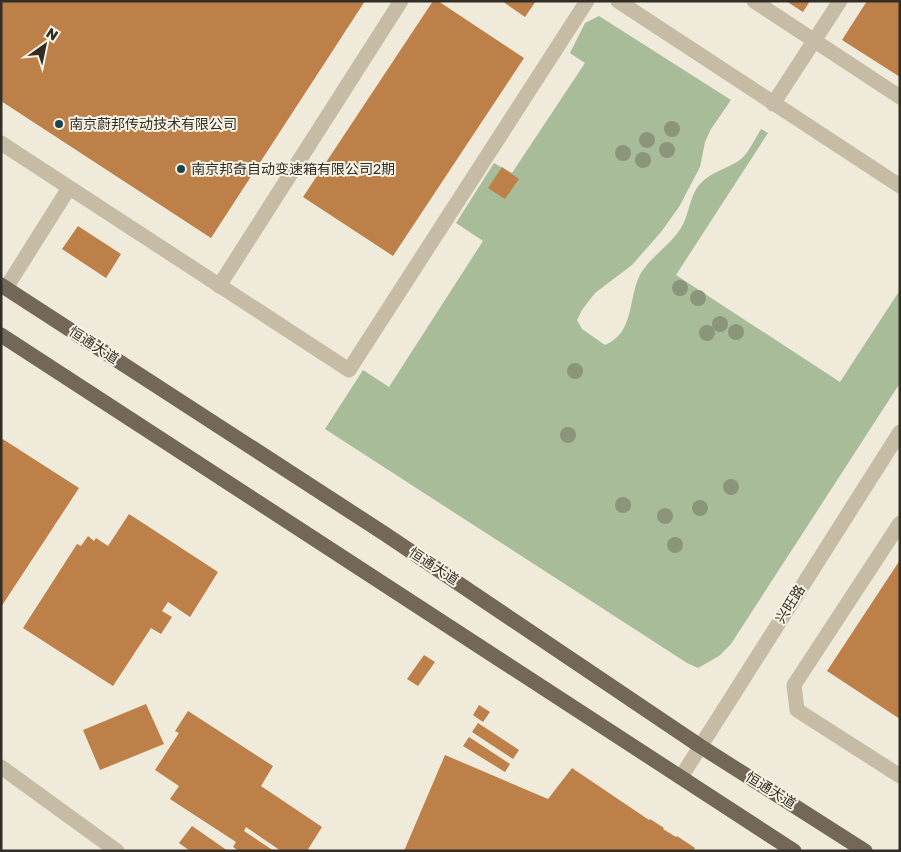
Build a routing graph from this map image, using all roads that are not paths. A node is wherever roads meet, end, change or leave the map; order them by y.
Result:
1 (401, 1) edge
2 (587, 1) edge
3 (618, 1) edge
4 (754, 1) edge
5 (840, 1) edge
6 (814, 41) junction
7 (900, 97) edge
8 (773, 104) junction
9 (1, 143) edge
10 (900, 186) edge
11 (69, 188) junction
12 (4, 286) edge
13 (219, 286) junction
14 (1, 334) edge
15 (900, 432) edge
16 (900, 523) edge
17 (700, 746) junction
18 (1, 767) edge
19 (900, 776) edge
20 (681, 777) junction
21 (776, 846) edge
22 (117, 851) edge
23 (794, 851) edge
24 (864, 851) edge

1 - 13 street
2 - 13 street
3 - 8 street
4 - 6 street
5 - 6 street
6 - 7 street
6 - 8 street
8 - 10 street
9 - 11 street
11 - 12 street
11 - 13 street
12 - 17 main road, 恒通大道
14 - 20 main road
15 - 17 street, 兴旺路
16 - 19 street
17 - 20 street, 兴旺路
17 - 24 main road, 恒通大道
18 - 22 street
20 - 21 main road
21 - 23 main road

